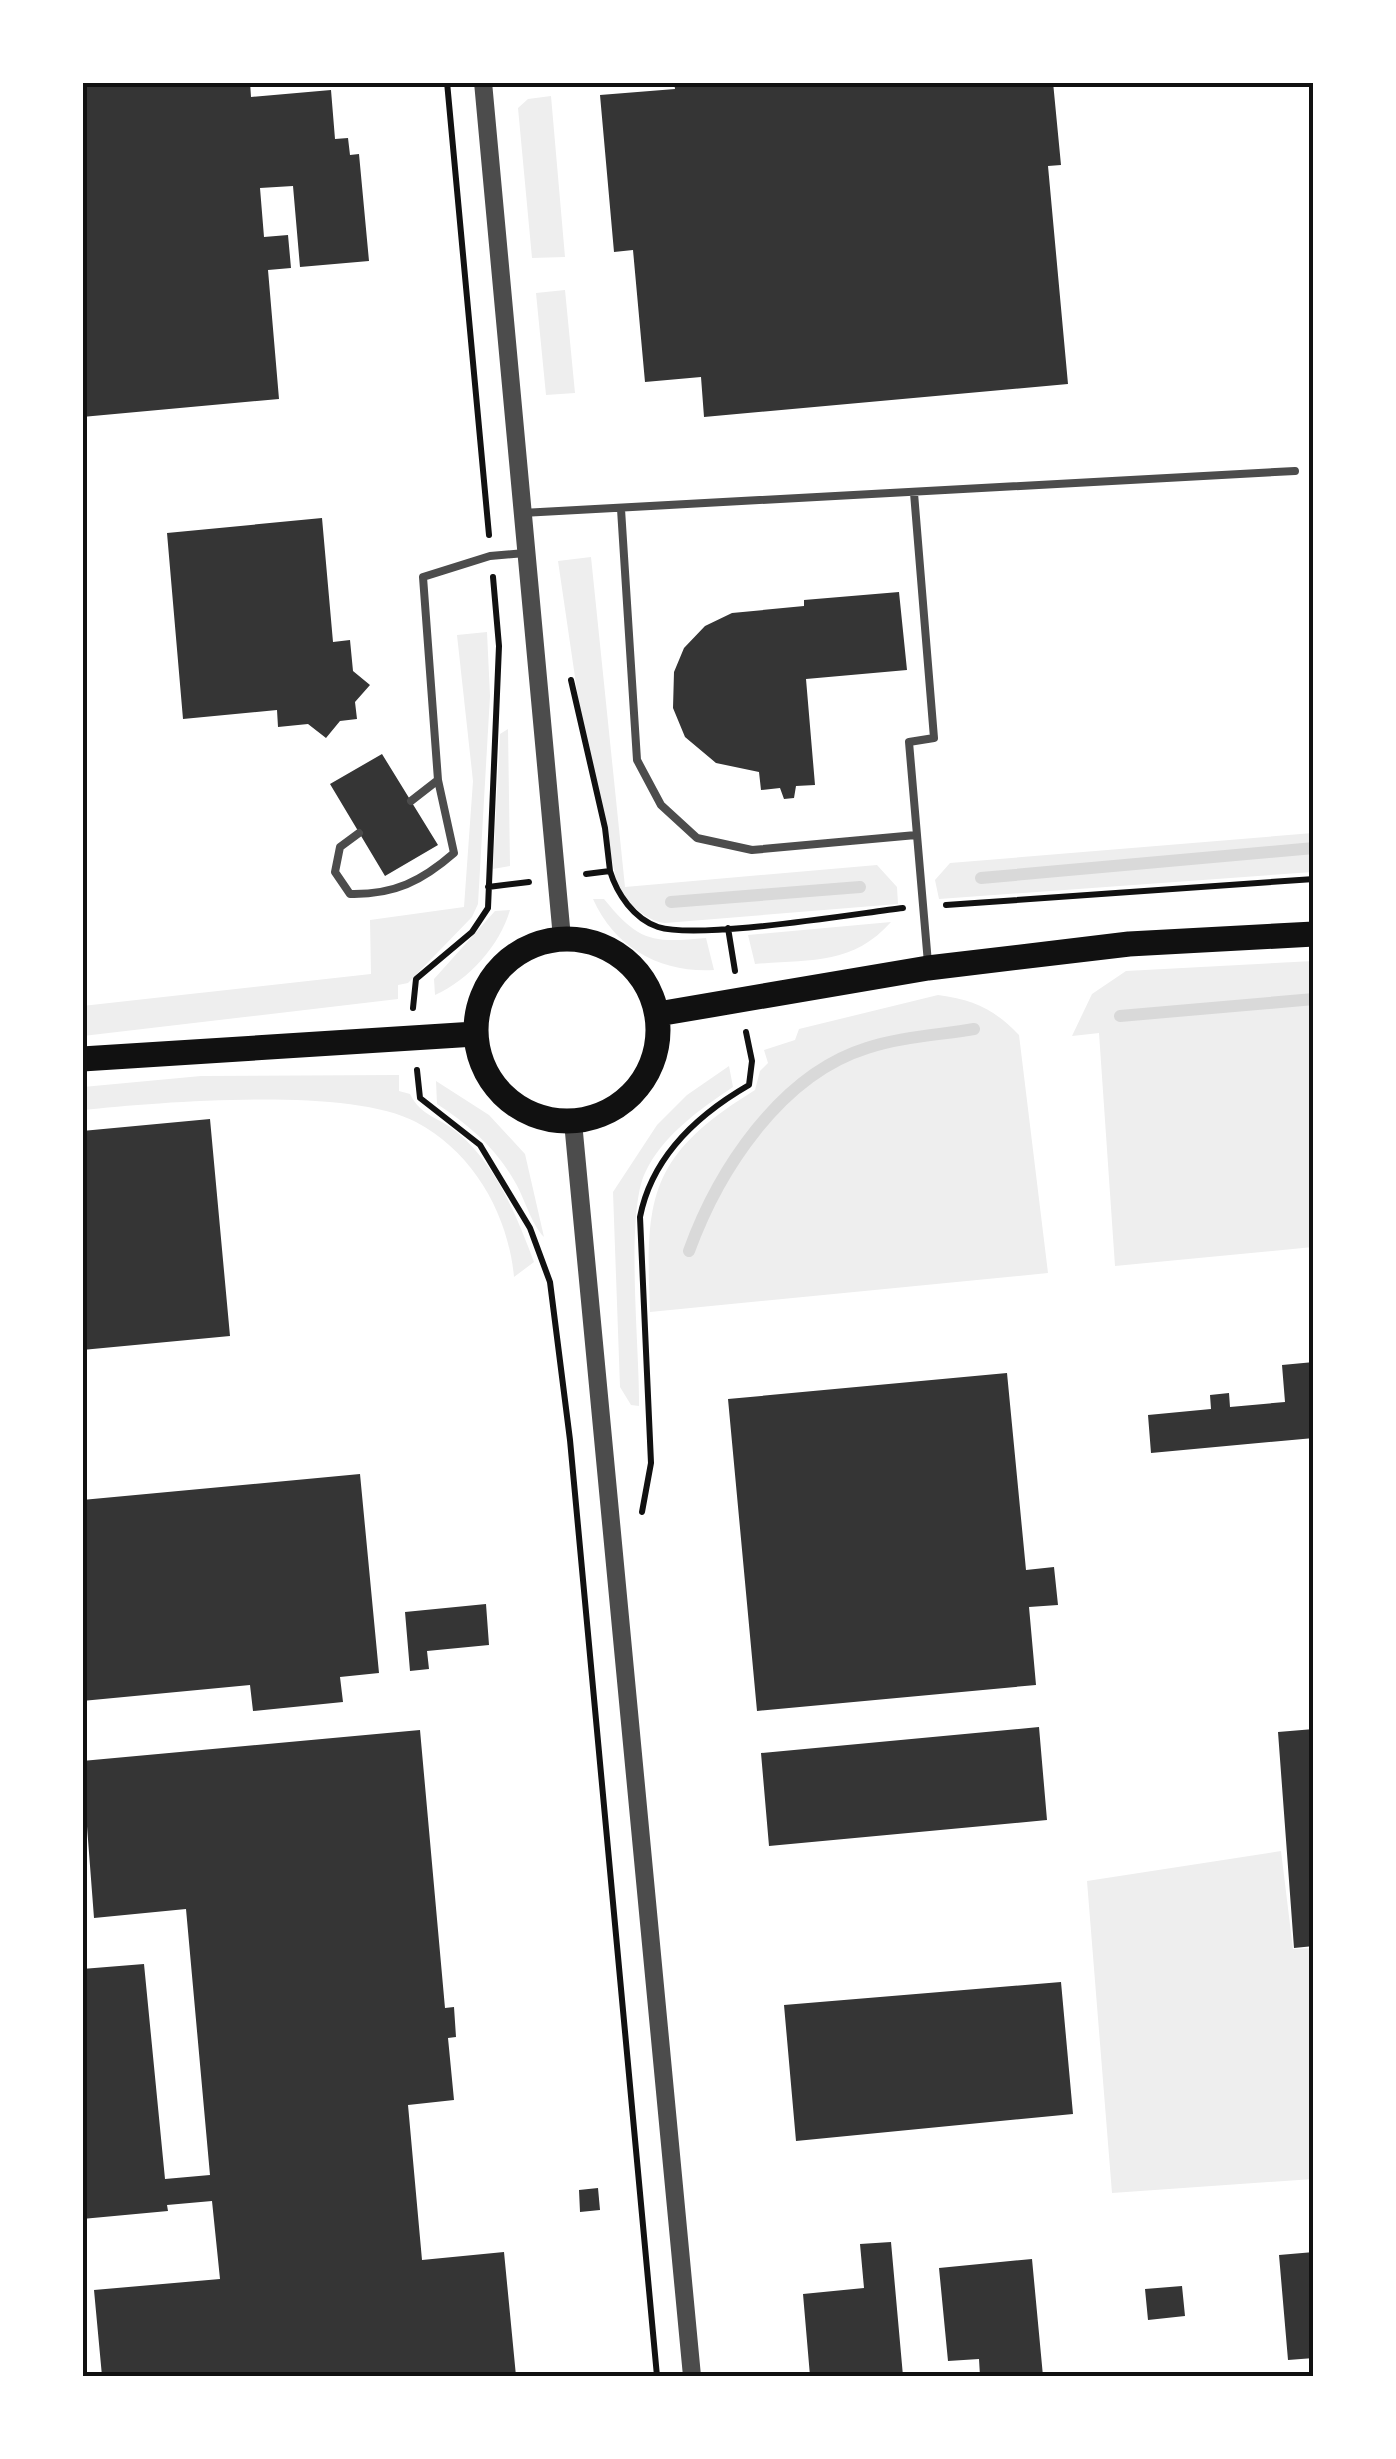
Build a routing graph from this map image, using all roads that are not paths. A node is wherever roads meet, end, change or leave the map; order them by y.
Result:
1 (483, 82) edge
2 (1294, 471) dead end
3 (914, 493) junction
4 (620, 509) junction
5 (522, 513) junction
6 (525, 553) junction
7 (438, 780) junction
8 (411, 801) dead end
9 (360, 832) dead end
10 (916, 835) junction
11 (1314, 934) edge
12 (562, 938) junction
13 (928, 968) junction
14 (658, 1014) junction
15 (475, 1034) junction
16 (82, 1058) edge
17 (572, 1122) junction
18 (692, 2376) edge

1 - 5 street
2 - 3 lane
3 - 4 lane
3 - 10 lane
4 - 5 lane
4 - 10 lane
5 - 6 street
6 - 7 lane
6 - 12 street
7 - 8 lane
7 - 9 lane
10 - 13 lane
11 - 13 main road
12 - 14 main road
12 - 15 main road
13 - 14 main road
14 - 17 main road
15 - 16 main road
15 - 17 main road
17 - 18 street

